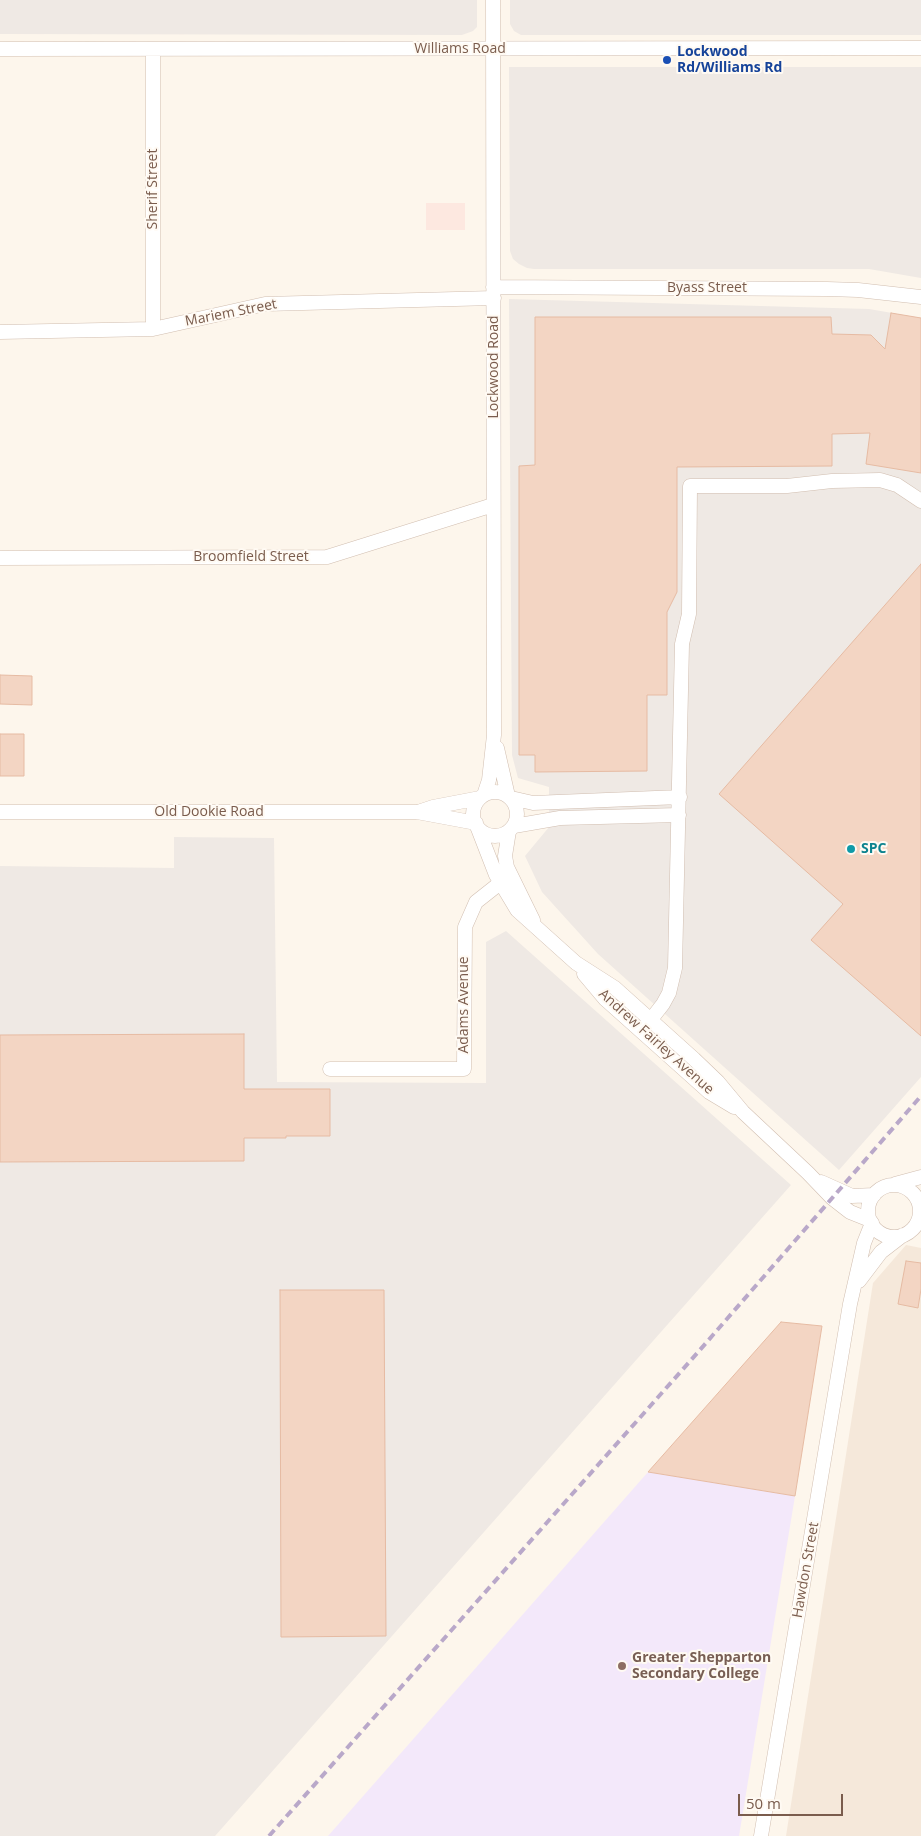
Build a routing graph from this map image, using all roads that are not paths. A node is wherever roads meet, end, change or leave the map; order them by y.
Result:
1 (493, 0) edge
2 (921, 48) edge
3 (0, 49) edge
4 (493, 49) junction
5 (153, 50) junction
6 (493, 292) junction
7 (921, 297) edge
8 (153, 329) junction
9 (0, 332) edge
10 (921, 500) edge
11 (493, 505) junction
12 (0, 558) edge
13 (494, 735) junction
14 (482, 797) junction
15 (510, 797) junction
16 (680, 797) junction
17 (0, 812) edge
18 (417, 812) junction
19 (679, 816) junction
20 (477, 825) junction
21 (511, 829) junction
22 (501, 885) junction
23 (537, 928) junction
24 (576, 963) junction
25 (651, 1020) junction
26 (642, 1031) junction
27 (694, 1059) junction
28 (680, 1066) junction
29 (330, 1069) dead end
30 (743, 1112) junction
31 (808, 1173) junction
32 (921, 1177) edge
33 (887, 1186) junction
34 (874, 1195) junction
35 (920, 1209) edge
36 (871, 1222) junction
37 (910, 1234) edge
38 (850, 1304) junction
39 (761, 1836) edge

1 - 4 street, Lockwood Road
2 - 4 street, Williams Road
3 - 5 street, Williams Road
4 - 5 street, Williams Road
4 - 6 street, Lockwood Road
5 - 8 street, Sherif Street
6 - 7 street, Byass Street
6 - 8 street, Mariem Street
6 - 11 street, Lockwood Road
8 - 9 street, Mariem Street
10 - 16 street
11 - 12 street, Broomfield Street
11 - 13 street, Lockwood Road
13 - 14 street, Lockwood Road
13 - 15 street, Lockwood Road
14 - 15 street
14 - 18 street, Old Dookie Road
14 - 20 street
15 - 16 street
15 - 21 street
16 - 19 street
17 - 18 street, Old Dookie Road
18 - 20 street, Old Dookie Road
19 - 21 street
19 - 25 street
20 - 21 street
20 - 22 street, Andrew Fairley Avenue
21 - 23 street, Andrew Fairley Avenue
22 - 23 street, Andrew Fairley Avenue
22 - 29 street, Adams Avenue
23 - 24 street, Andrew Fairley Avenue
24 - 25 street, Andrew Fairley Avenue
24 - 26 street, Andrew Fairley Avenue
25 - 26 street
25 - 27 street, Andrew Fairley Avenue
26 - 28 street, Andrew Fairley Avenue
27 - 28 street
27 - 30 street, Andrew Fairley Avenue
28 - 30 street, Andrew Fairley Avenue
30 - 31 street, Andrew Fairley Avenue
31 - 34 street, Andrew Fairley Avenue
31 - 36 street, Andrew Fairley Avenue
32 - 33 street
33 - 34 street
33 - 35 street
34 - 36 street
35 - 37 street
36 - 37 street
36 - 38 street, Hawdon Street
37 - 38 street, Hawdon Street
38 - 39 street, Hawdon Street

